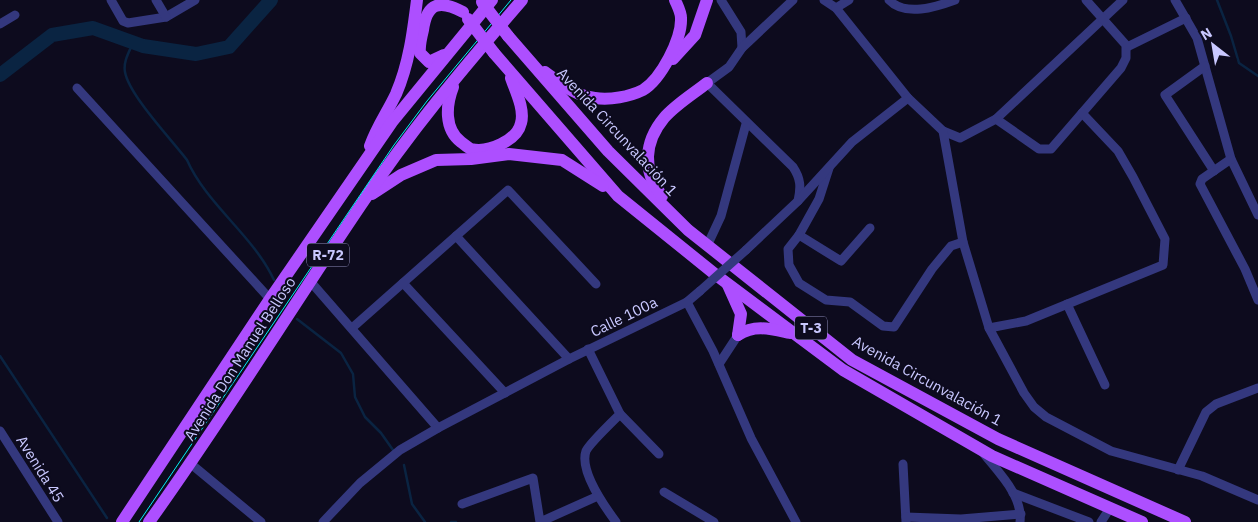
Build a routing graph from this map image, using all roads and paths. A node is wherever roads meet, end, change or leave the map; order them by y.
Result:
1 (111, 0) edge
2 (156, 0) edge
3 (195, 0) edge
4 (417, 0) edge
5 (455, 0) edge
6 (522, 0) edge
7 (675, 0) edge
8 (707, 0) edge
9 (721, 0) edge
10 (793, 0) edge
11 (824, 0) edge
12 (849, 0) edge
13 (889, 0) edge
14 (955, 0) edge
15 (1086, 0) edge
16 (1123, 0) edge
17 (1175, 0) edge
18 (485, 1) edge
19 (836, 8) junction
20 (15, 14) dead end
21 (466, 16) junction
22 (166, 17) junction
23 (1186, 18) junction
24 (1101, 19) junction
25 (0, 24) edge
26 (1127, 47) junction
27 (742, 48) junction
28 (446, 54) junction
29 (524, 56) junction
30 (1205, 66) junction
31 (663, 68) junction
32 (508, 71) junction
33 (456, 78) junction
34 (707, 83) junction
35 (76, 88) dead end
36 (908, 98) junction
37 (1082, 113) junction
38 (996, 119) junction
39 (746, 124) junction
40 (943, 131) junction
41 (1231, 158) junction
42 (365, 160) junction
43 (830, 166) junction
44 (1214, 170) junction
45 (618, 196) junction
46 (798, 201) junction
47 (361, 204) junction
48 (1258, 215) edge
49 (870, 228) dead end
50 (688, 230) junction
51 (799, 235) junction
52 (456, 236) junction
53 (963, 242) junction
54 (706, 246) junction
55 (310, 282) junction
56 (403, 283) junction
57 (596, 284) dead end
58 (727, 284) junction
59 (270, 299) junction
60 (1258, 300) edge
61 (687, 302) junction
62 (1067, 304) junction
63 (352, 328) junction
64 (989, 328) junction
65 (738, 335) junction
66 (796, 335) junction
67 (588, 349) junction
68 (568, 359) junction
69 (718, 364) junction
70 (1105, 385) dead end
71 (1258, 388) edge
72 (505, 393) junction
73 (620, 414) junction
74 (438, 428) junction
75 (0, 431) edge
76 (979, 448) junction
77 (659, 454) dead end
78 (191, 464) junction
79 (902, 464) dead end
80 (1178, 470) junction
81 (664, 492) dead end
82 (1013, 492) junction
83 (598, 496) junction
84 (1258, 500) edge
85 (462, 504) dead end
86 (1110, 508) junction
87 (1020, 518) edge
88 (906, 520) edge
89 (58, 522) edge
90 (122, 522) edge
91 (149, 522) edge
92 (261, 522) edge
93 (323, 522) edge
94 (616, 522) edge
95 (714, 522) edge
96 (796, 522) edge
97 (1089, 522) edge
98 (1101, 522) edge
99 (1142, 522) edge
100 (1185, 522) edge

1 - 22 street
2 - 22 street
3 - 22 street
4 - 42 main road
5 - 21 main road, Avenida Circunvalación 1 / T-3
6 - 33 main road, Avenida Don Manuel Belloso / R-72
7 - 31 main road
8 - 31 main road
9 - 27 street
10 - 27 street
11 - 19 street
12 - 19 street
13 - 14 street
15 - 24 street
16 - 24 street
17 - 23 street
18 - 28 main road, Avenida Don Manuel Belloso / R-72
18 - 29 main road, Avenida Circunvalación 1 / T-3, bridge
19 - 36 street
20 - 25 street
21 - 28 main road
21 - 32 main road, Avenida Circunvalación 1 / T-3, bridge
23 - 26 street
23 - 30 street
24 - 26 street
24 - 38 street
26 - 37 street
27 - 34 street
28 - 42 main road, Avenida Don Manuel Belloso / R-72
29 - 31 main road
29 - 50 main road, Avenida Circunvalación 1 / T-3
30 - 41 street
30 - 44 street
32 - 33 main road
32 - 45 main road, Avenida Circunvalación 1 / T-3
33 - 47 main road, Avenida Don Manuel Belloso / R-72
34 - 39 street
34 - 50 main road
35 - 59 street
36 - 40 street
36 - 43 street, Calle 100a
37 - 38 street
37 - 62 street
38 - 40 street
39 - 46 street
39 - 54 street
40 - 53 street
41 - 44 street
41 - 48 street
42 - 59 main road, Avenida Don Manuel Belloso / R-72
43 - 46 street, Calle 100a
43 - 51 street
44 - 60 street
45 - 47 main road
45 - 58 main road, Avenida Circunvalación 1 / T-3
46 - 61 street, Calle 100a, bridge
47 - 55 main road, Avenida Don Manuel Belloso / R-72
49 - 51 street
50 - 54 main road, Avenida Circunvalación 1 / T-3
51 - 53 street
52 - 56 street
52 - 57 street
52 - 68 street
53 - 64 street
54 - 100 main road, Avenida Circunvalación 1 / T-3
55 - 63 street
55 - 78 main road, Avenida Don Manuel Belloso / R-72
56 - 63 street
56 - 72 street
58 - 65 main road
58 - 66 main road, Avenida Circunvalación 1 / T-3
59 - 90 main road, Avenida Don Manuel Belloso / R-72
61 - 67 street, Calle 100a
61 - 69 street
62 - 64 street
62 - 70 street
63 - 74 street
64 - 80 street
65 - 66 main road
65 - 69 street
66 - 76 main road, Avenida Circunvalación 1 / T-3
67 - 68 street, Calle 100a
67 - 73 street
68 - 72 street, Calle 100a
69 - 96 street
71 - 80 street
72 - 74 street, Calle 100a
73 - 77 street
73 - 83 street
74 - 93 street, Calle 100a
75 - 89 street, Avenida 45
76 - 82 street
76 - 86 main road, Avenida Circunvalación 1 / T-3
78 - 91 main road, Avenida Don Manuel Belloso / R-72
78 - 92 street
79 - 88 street
80 - 84 street
81 - 95 street
82 - 87 street
82 - 97 street
83 - 85 street
83 - 94 street
86 - 98 street
86 - 99 main road, Avenida Circunvalación 1 / T-3
87 - 88 street

